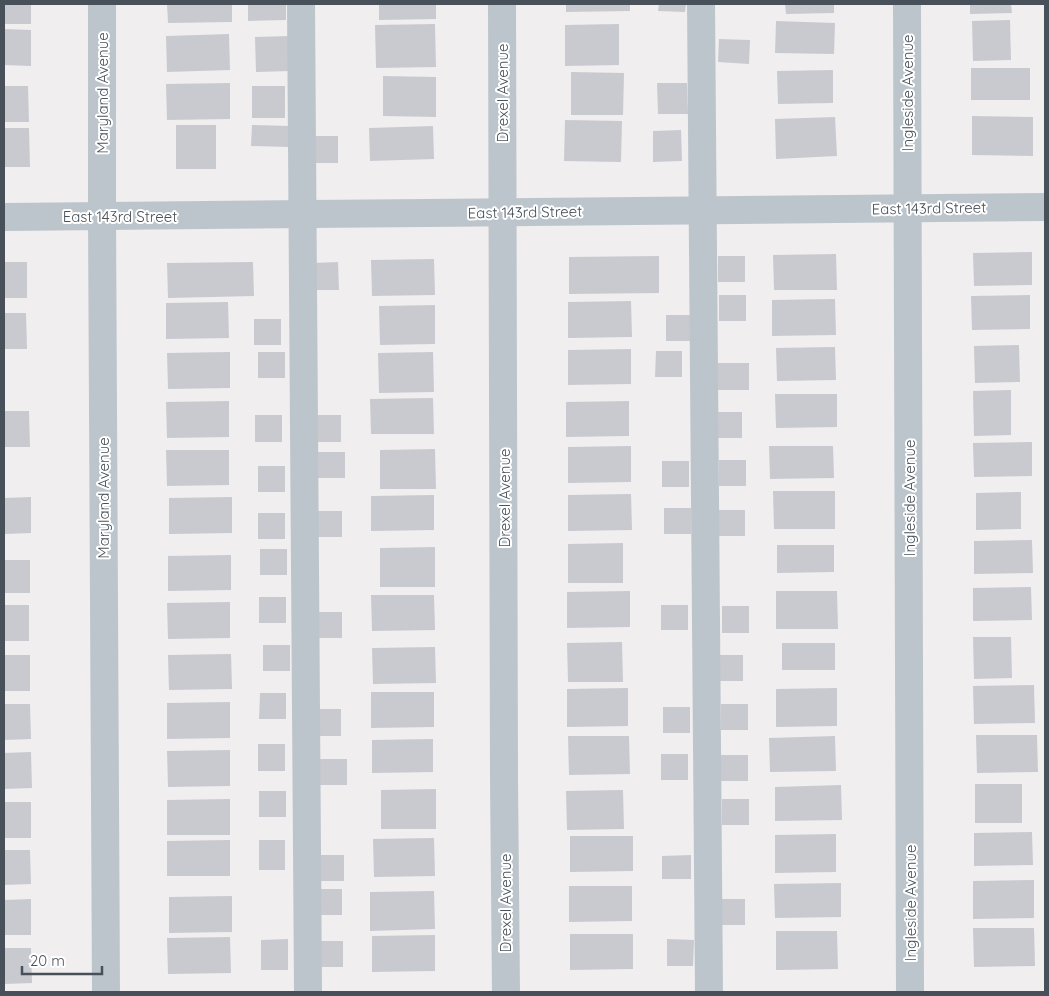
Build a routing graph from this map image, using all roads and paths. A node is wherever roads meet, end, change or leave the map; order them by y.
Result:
1 (102, 4) edge
2 (301, 4) edge
3 (502, 4) edge
4 (702, 4) edge
5 (907, 4) edge
6 (1045, 207) edge
7 (908, 208) junction
8 (702, 210) junction
9 (502, 212) junction
10 (303, 215) junction
11 (102, 216) junction
12 (4, 217) edge
13 (106, 992) edge
14 (308, 992) edge
15 (506, 992) edge
16 (709, 992) edge
17 (910, 992) edge

1 - 11 street, Maryland Avenue
2 - 10 street
3 - 9 street, Drexel Avenue
4 - 8 street
5 - 7 street, Ingleside Avenue
6 - 7 street, East 143rd Street
7 - 8 street, East 143rd Street
7 - 17 street, Ingleside Avenue
8 - 9 street, East 143rd Street
8 - 16 street
9 - 10 street, East 143rd Street
9 - 15 street, Drexel Avenue
10 - 11 street, East 143rd Street
10 - 14 street
11 - 12 street, East 143rd Street
11 - 13 street, Maryland Avenue

